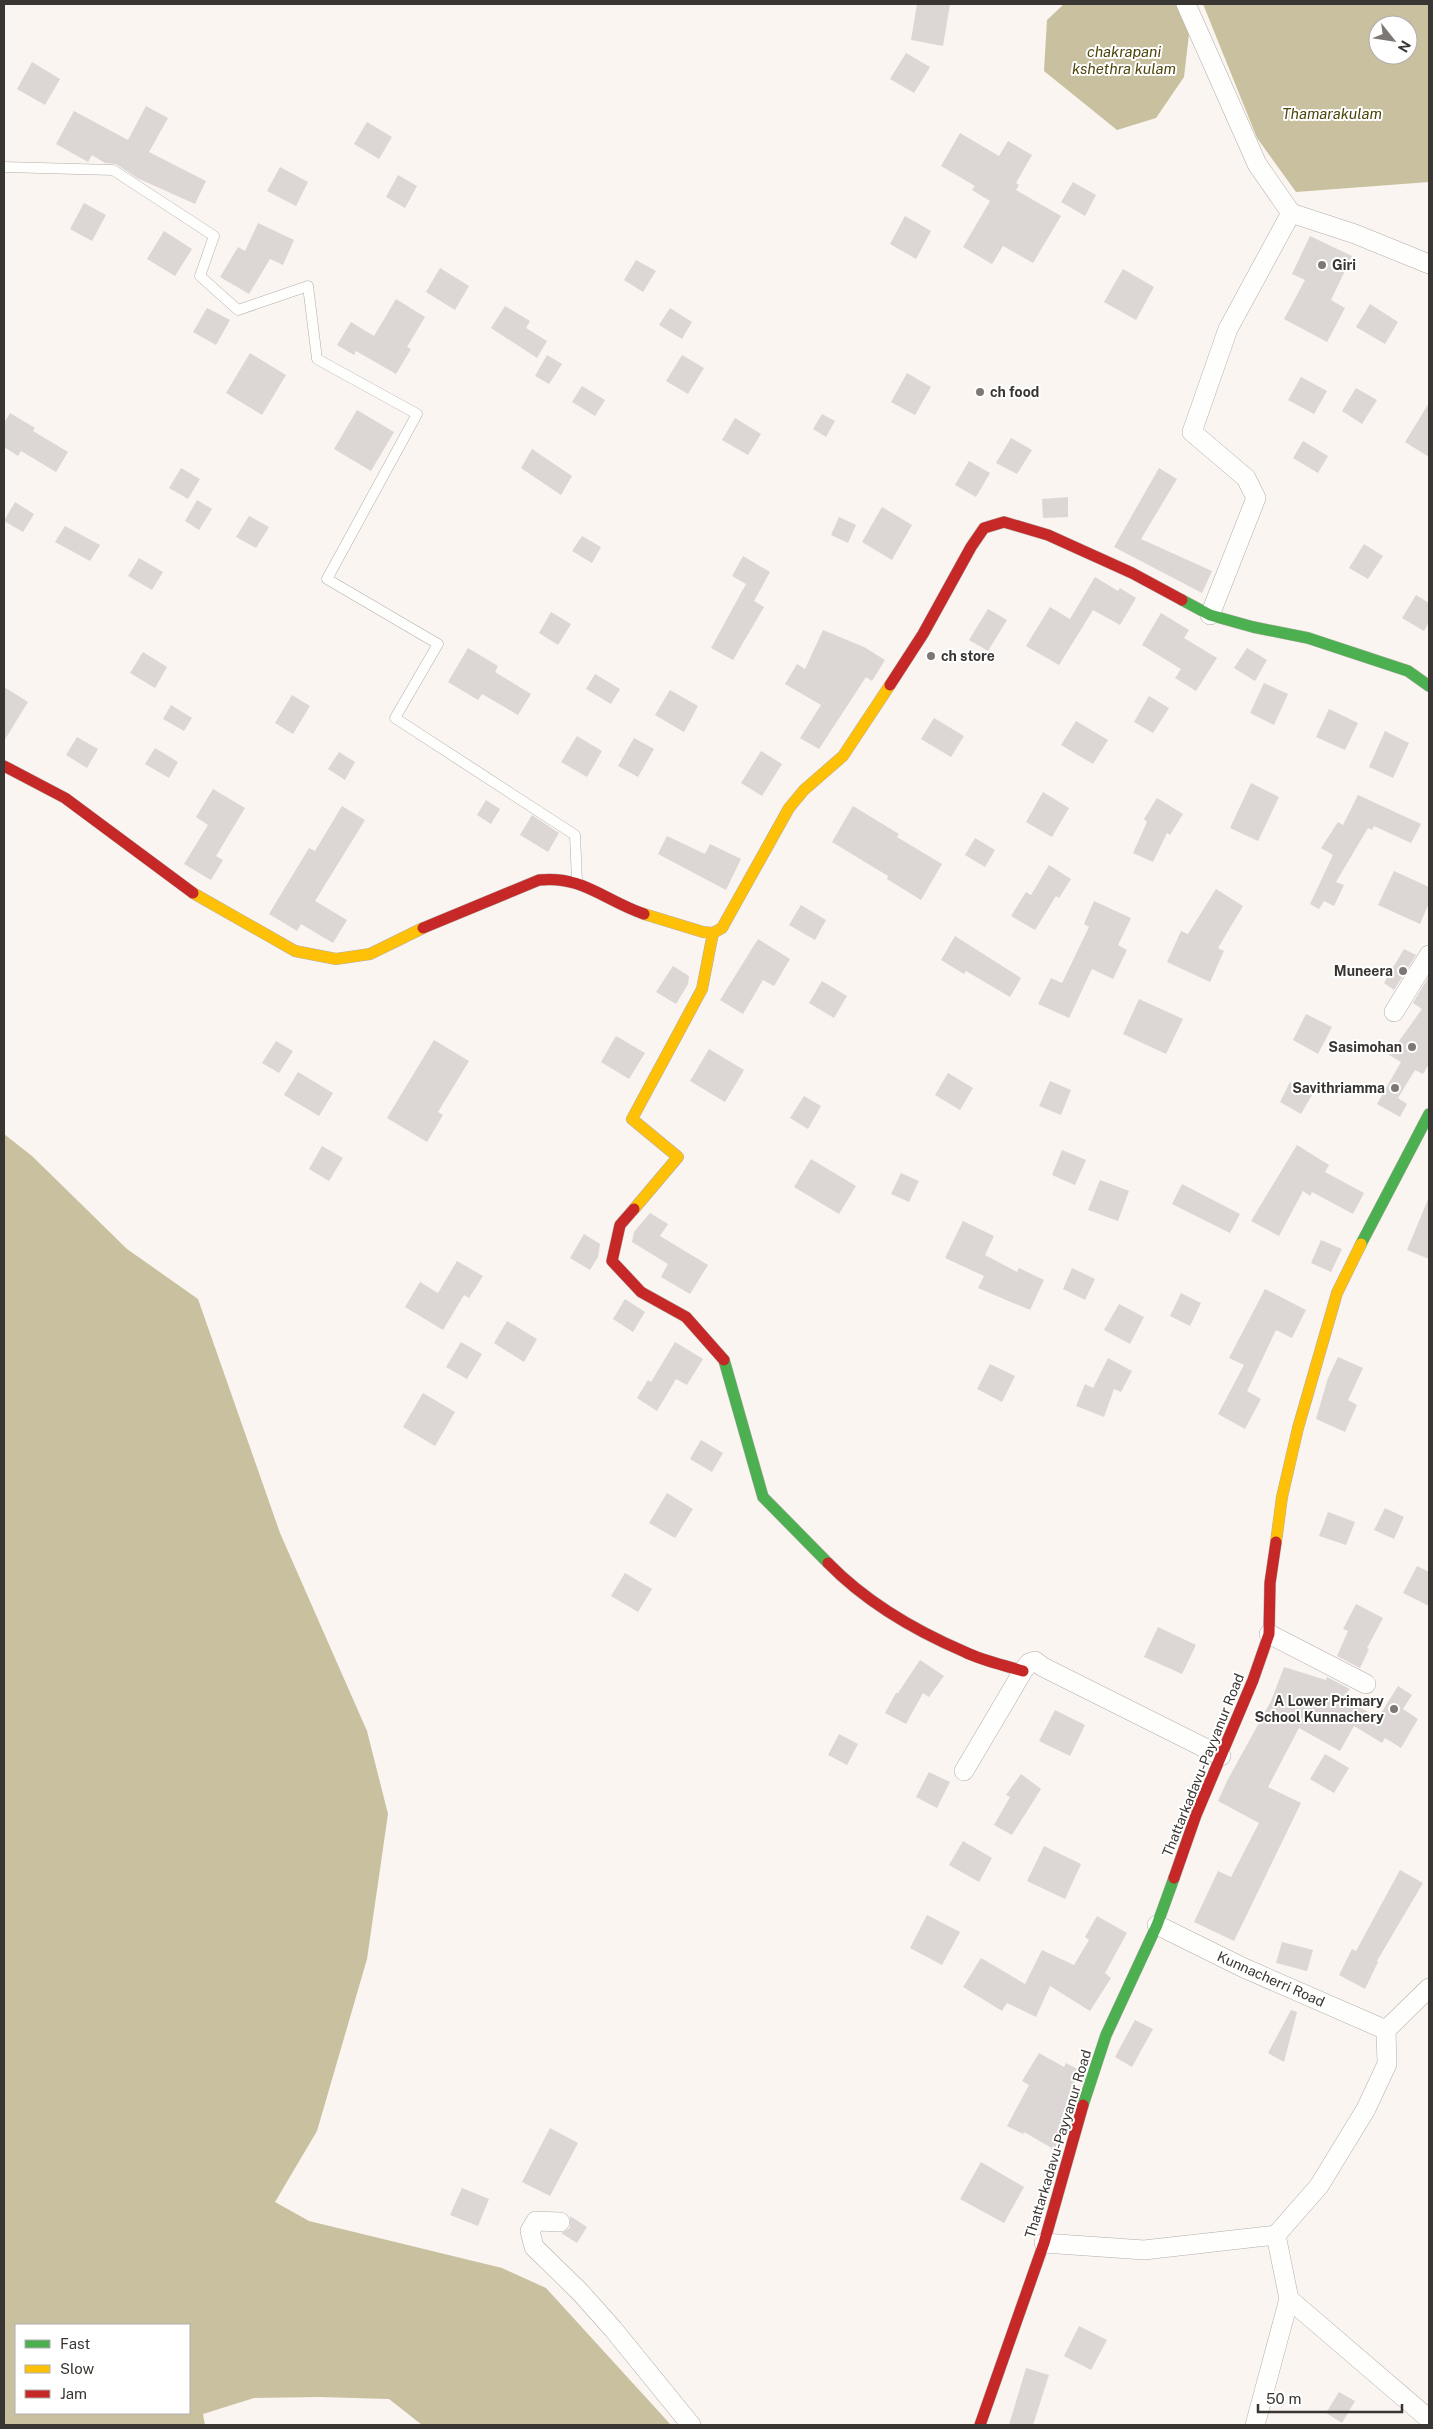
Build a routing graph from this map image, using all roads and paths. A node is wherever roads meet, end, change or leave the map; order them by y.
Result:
1 (1186, 4) edge
2 (4, 167) edge
3 (1291, 213) junction
4 (1429, 264) edge
5 (1210, 615) junction
6 (1429, 686) edge
7 (4, 766) edge
8 (577, 882) junction
9 (712, 933) junction
10 (1429, 955) edge
11 (1394, 1012) dead end
12 (1429, 1114) edge
13 (1269, 1634) junction
14 (1023, 1670) junction
15 (1366, 1684) dead end
16 (1221, 1756) junction
17 (964, 1771) dead end
18 (1157, 1925) junction
19 (1429, 1988) edge
20 (1386, 2030) junction
21 (560, 2222) dead end
22 (1276, 2235) junction
23 (1044, 2243) junction
24 (1289, 2299) junction
25 (1429, 2420) edge
26 (691, 2425) edge
27 (980, 2425) edge
28 (1255, 2425) edge

1 - 3 street
2 - 8 lane
3 - 4 street
3 - 5 street
5 - 6 main road
5 - 9 main road
7 - 8 main road
8 - 9 main road
9 - 14 main road
10 - 11 street
12 - 13 main road, Thattarkadavu-Payyanur Road
13 - 15 street
13 - 16 main road, Thattarkadavu-Payyanur Road
14 - 16 street
14 - 17 street
16 - 18 main road, Thattarkadavu-Payyanur Road
18 - 20 street, Kunnacherri Road
18 - 23 main road, Thattarkadavu-Payyanur Road
19 - 20 street
20 - 22 street
21 - 26 street
22 - 23 street
22 - 24 street
23 - 27 main road, Thattarkadavu-Payyanur Road
24 - 25 street
24 - 28 street

